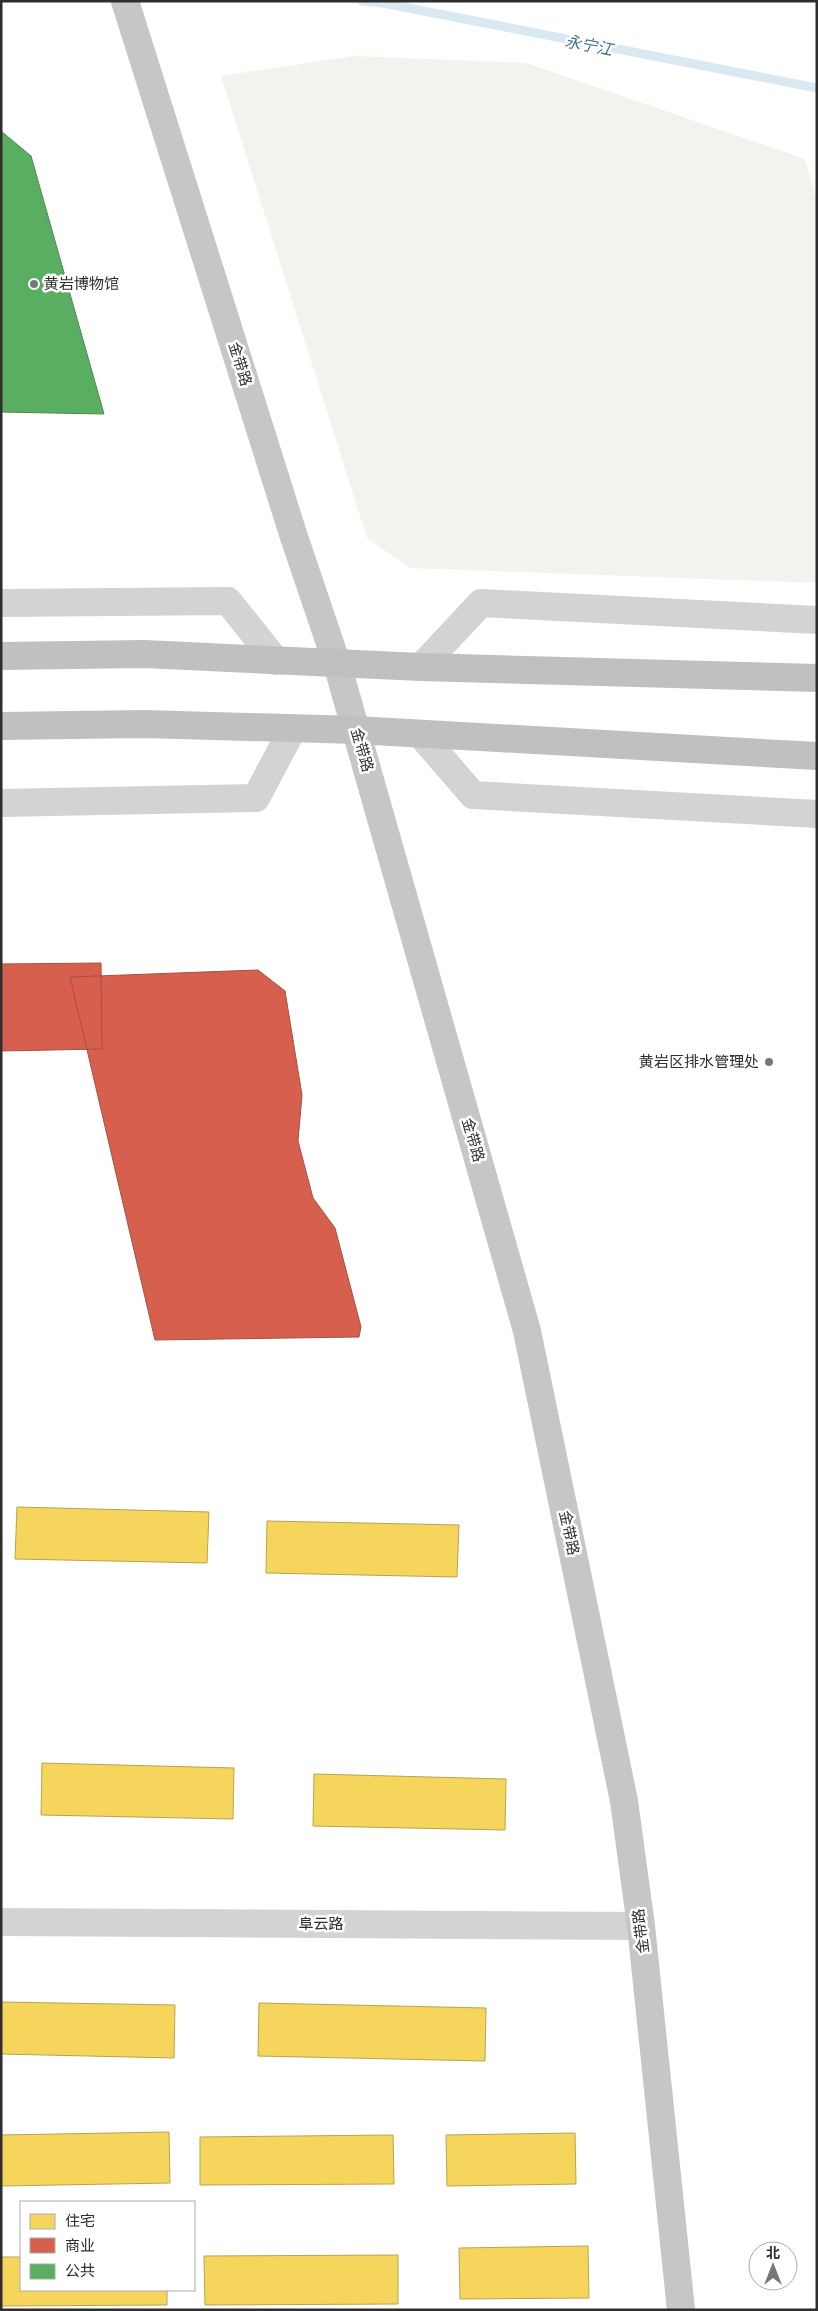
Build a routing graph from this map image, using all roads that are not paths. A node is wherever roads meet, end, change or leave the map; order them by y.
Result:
1 (125, 1) edge
2 (1, 602) edge
3 (817, 620) edge
4 (1, 656) edge
5 (276, 661) junction
6 (338, 664) junction
7 (421, 667) junction
8 (817, 678) edge
9 (1, 726) edge
10 (294, 728) junction
11 (356, 730) junction
12 (422, 735) junction
13 (817, 756) edge
14 (1, 803) edge
15 (817, 814) edge
16 (1, 1922) edge
17 (641, 1926) junction
18 (681, 2310) edge

1 - 6 main road, 金带路
2 - 5 street
3 - 7 street
4 - 5 highway
5 - 6 highway
6 - 7 highway
6 - 11 main road, 金带路
7 - 8 highway
9 - 10 highway
10 - 11 highway
10 - 14 street
11 - 12 highway
11 - 17 main road, 金带路
12 - 13 highway
12 - 15 street
16 - 17 street, 阜云路
17 - 18 main road, 金带路

